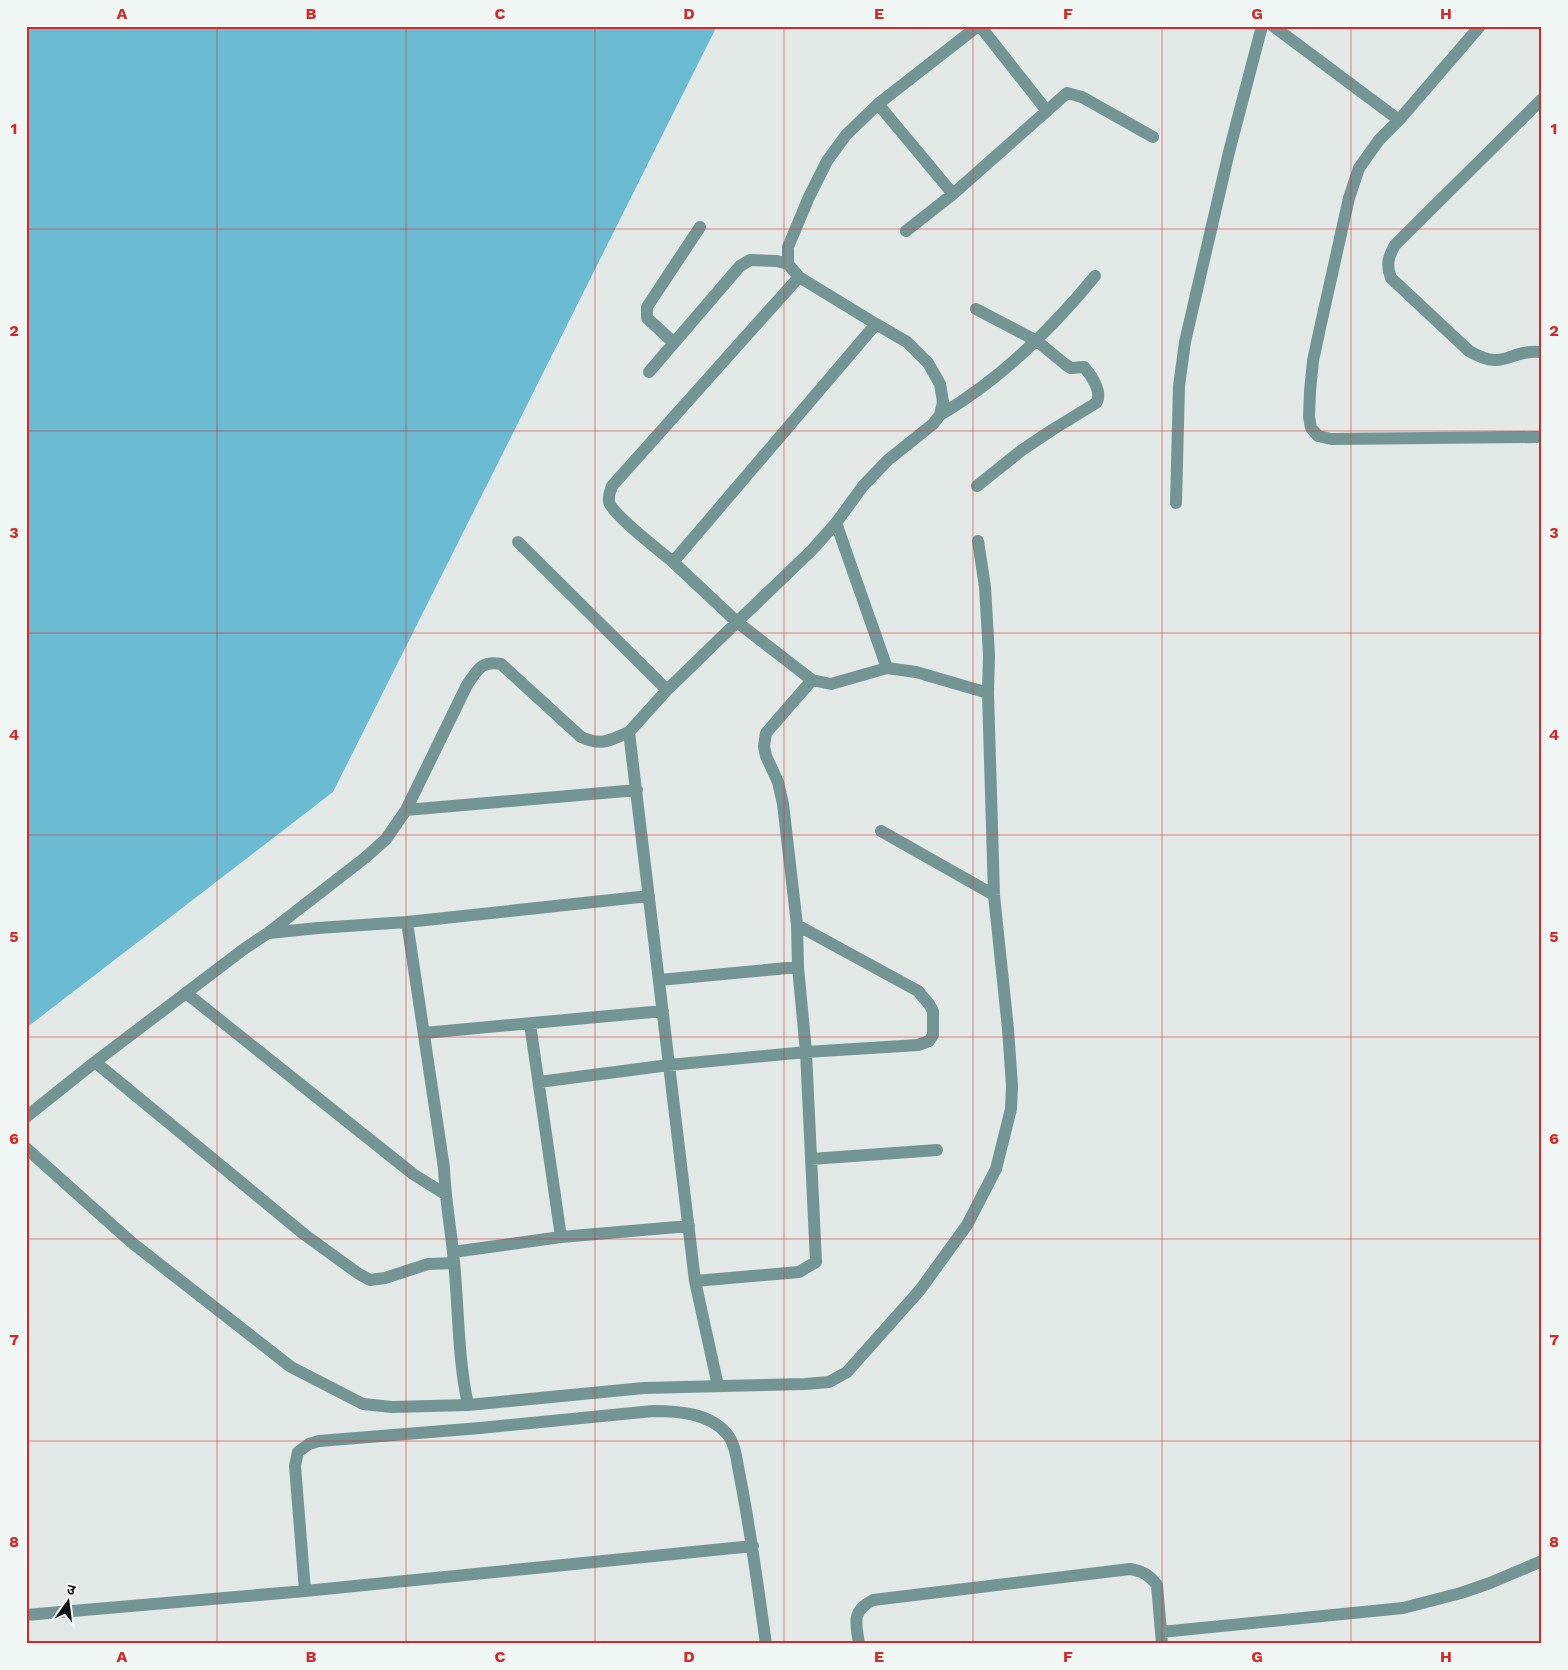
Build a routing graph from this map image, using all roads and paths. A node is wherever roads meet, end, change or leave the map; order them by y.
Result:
1 (979, 26) edge
2 (1262, 26) edge
3 (1273, 26) edge
4 (1480, 26) edge
5 (1542, 99) edge
6 (878, 104) junction
7 (1047, 111) junction
8 (1399, 120) junction
9 (1153, 137) dead end
10 (953, 194) junction
11 (700, 227) dead end
12 (906, 231) dead end
13 (788, 264) junction
14 (1096, 276) dead end
15 (799, 277) junction
16 (976, 309) dead end
17 (876, 324) junction
18 (1037, 341) junction
19 (674, 343) junction
20 (1542, 352) edge
21 (648, 372) dead end
22 (940, 415) junction
23 (1537, 436) dead end
24 (977, 486) dead end
25 (1176, 503) dead end
26 (836, 523) junction
27 (978, 541) dead end
28 (518, 542) dead end
29 (673, 562) junction
30 (737, 622) junction
31 (887, 668) junction
32 (812, 680) junction
33 (667, 690) junction
34 (988, 693) junction
35 (630, 732) junction
36 (637, 790) junction
37 (406, 810) junction
38 (881, 831) dead end
39 (994, 895) junction
40 (649, 896) junction
41 (408, 922) junction
42 (797, 925) junction
43 (268, 933) junction
44 (798, 967) junction
45 (659, 980) junction
46 (186, 993) junction
47 (663, 1011) junction
48 (530, 1024) junction
49 (424, 1033) junction
50 (806, 1052) junction
51 (95, 1062) junction
52 (669, 1065) junction
53 (539, 1082) junction
54 (26, 1116) edge
55 (26, 1148) edge
56 (937, 1150) dead end
57 (812, 1159) junction
58 (445, 1194) junction
59 (689, 1226) junction
60 (561, 1237) junction
61 (454, 1257) junction
62 (696, 1281) junction
63 (718, 1386) junction
64 (468, 1405) junction
65 (753, 1546) junction
66 (1542, 1561) edge
67 (305, 1592) junction
68 (26, 1616) edge
69 (1161, 1638) edge
70 (766, 1644) edge
71 (859, 1644) edge

1 - 6 street
1 - 7 street
2 - 25 street
3 - 8 street
4 - 8 street
5 - 20 street
6 - 10 street
6 - 13 street
7 - 9 street
7 - 10 street
8 - 23 street
10 - 12 street
11 - 19 street
13 - 15 street
13 - 19 street
14 - 18 street
15 - 17 street
15 - 29 street
16 - 18 street
17 - 22 street
17 - 29 street
18 - 22 street
18 - 24 street
19 - 21 street
22 - 26 street
26 - 30 street
26 - 31 street
27 - 34 street
28 - 33 street
29 - 30 street
30 - 32 street
30 - 33 street
31 - 32 street
31 - 34 street
32 - 42 street
33 - 35 street
34 - 39 street
35 - 36 street
35 - 37 street
36 - 37 street
36 - 40 street
37 - 43 street
38 - 39 street
39 - 63 street
40 - 41 street
40 - 45 street
41 - 43 street
41 - 49 street
42 - 44 street
42 - 50 street
43 - 46 street
44 - 45 street
44 - 50 street
45 - 47 street
46 - 51 street
46 - 58 street
47 - 48 street
47 - 52 street
48 - 49 street
48 - 53 street
49 - 58 street
50 - 52 street
50 - 57 street
51 - 54 street
51 - 61 street
52 - 53 street
52 - 59 street
53 - 60 street
55 - 64 street
56 - 57 street
57 - 62 street
58 - 61 street
59 - 60 street
59 - 62 street
60 - 61 street
61 - 64 street
62 - 63 street
63 - 64 street
65 - 67 street
65 - 67 street
65 - 70 street
66 - 69 street
67 - 68 street
69 - 71 street

